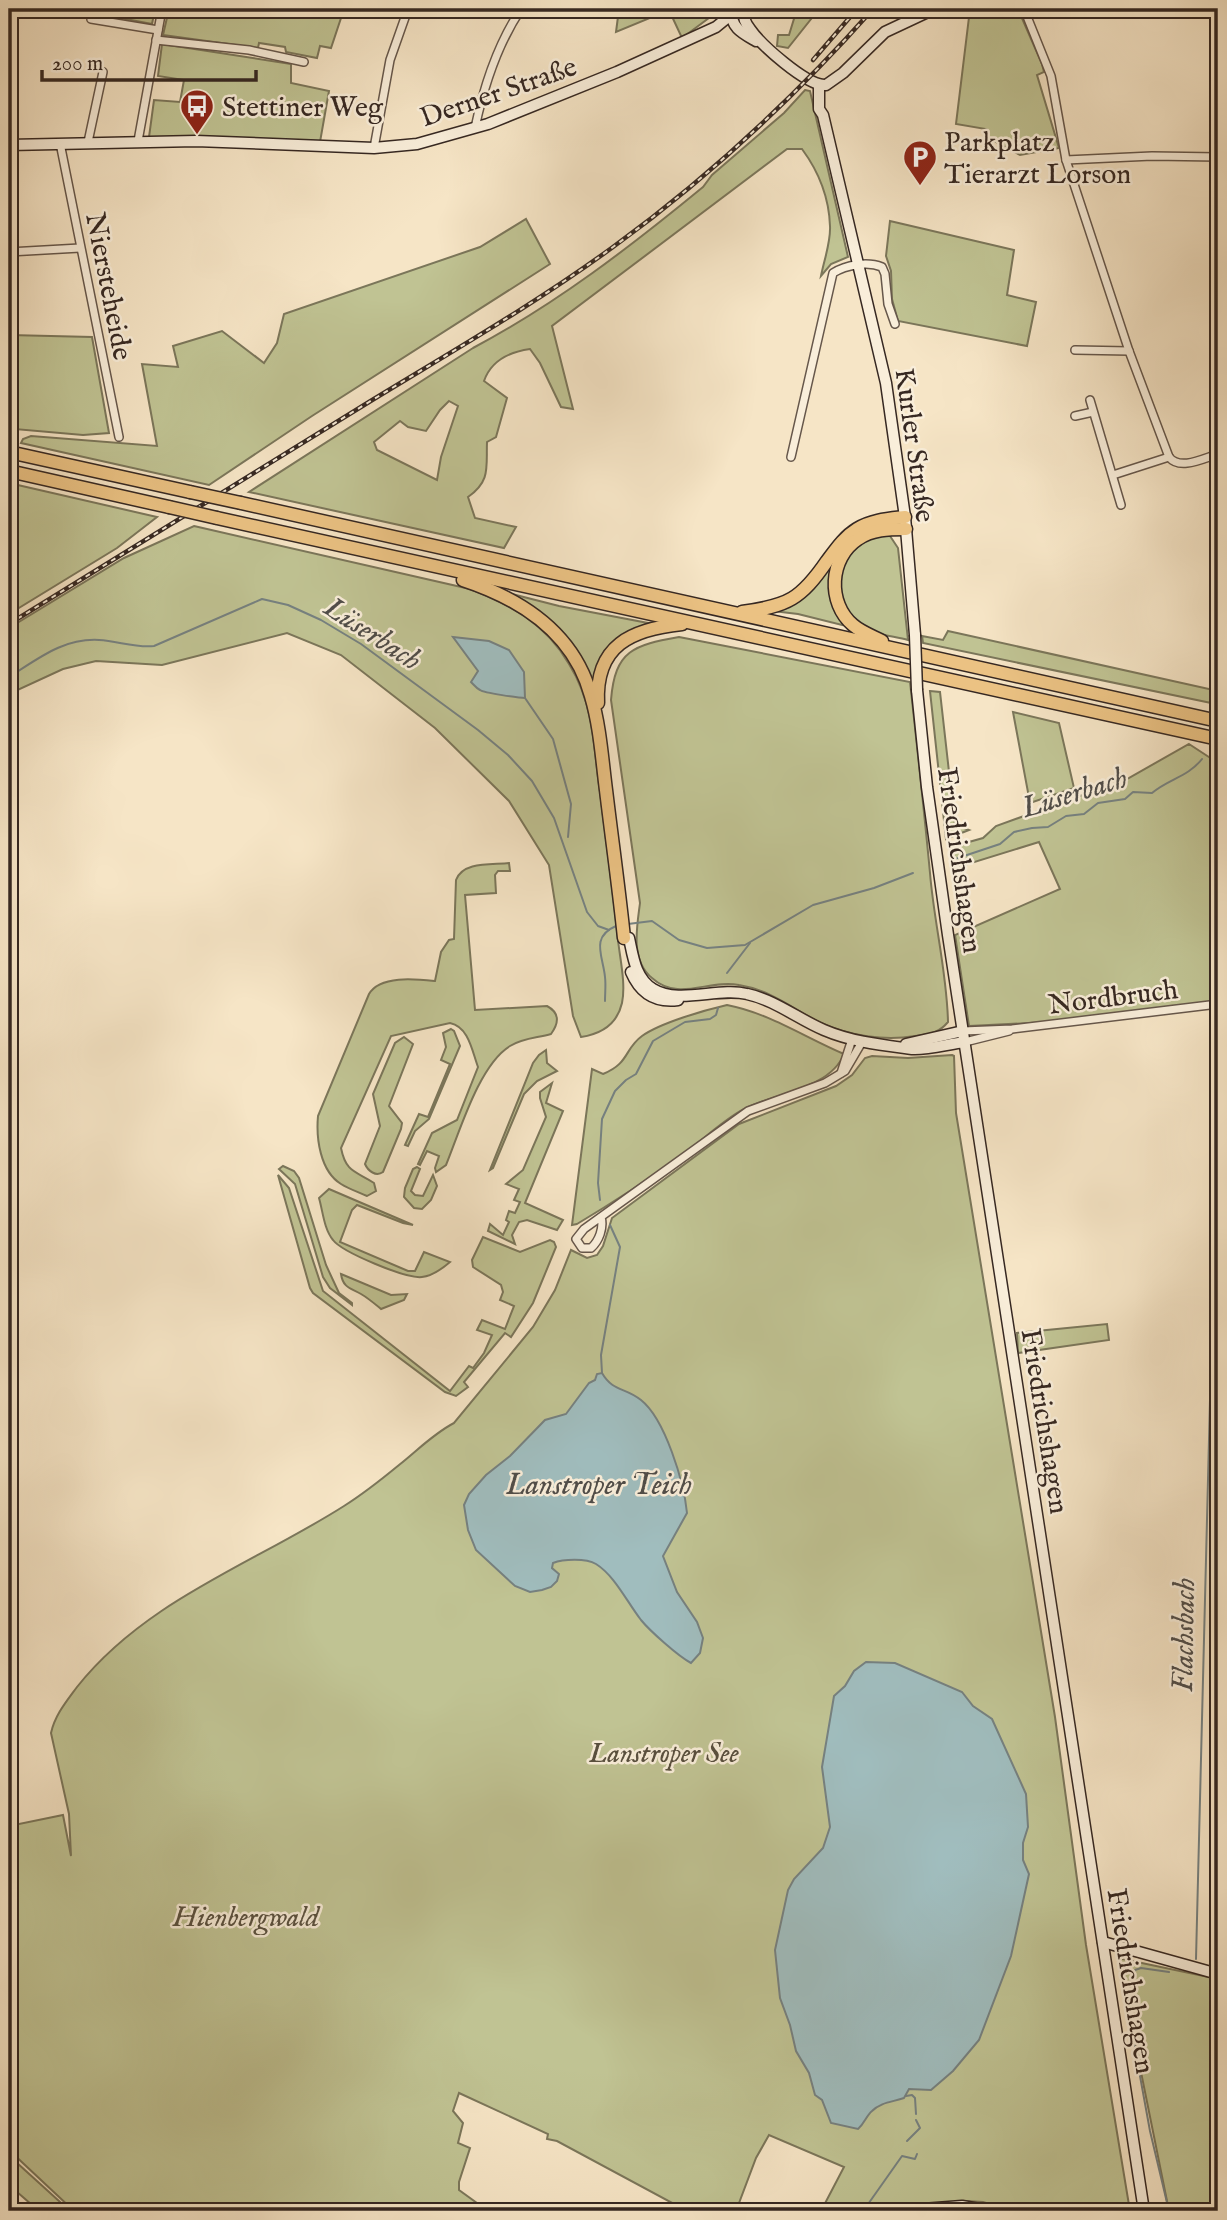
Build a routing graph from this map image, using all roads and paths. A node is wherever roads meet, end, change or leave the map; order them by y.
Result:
1 (162, 9) edge
2 (408, 9) edge
3 (521, 9) edge
4 (934, 9) edge
5 (1024, 9) edge
6 (732, 11) edge
7 (91, 19) dead end
8 (158, 30) junction
9 (744, 30) junction
10 (703, 32) junction
11 (156, 40) junction
12 (304, 62) dead end
13 (103, 72) dead end
14 (822, 85) junction
15 (475, 129) junction
16 (138, 141) junction
17 (88, 142) junction
18 (60, 143) junction
19 (9, 145) edge
20 (374, 148) junction
21 (1218, 157) edge
22 (1066, 160) junction
23 (80, 248) junction
24 (9, 252) edge
25 (859, 264) junction
26 (895, 324) dead end
27 (1075, 350) dead end
28 (1129, 351) junction
29 (1090, 400) dead end
30 (1093, 412) junction
31 (1075, 416) dead end
32 (119, 437) dead end
33 (9, 452) edge
34 (1218, 454) edge
35 (791, 457) dead end
36 (1169, 457) junction
37 (9, 471) edge
38 (1112, 475) junction
39 (1121, 505) dead end
40 (905, 523) junction
41 (396, 558) junction
42 (733, 613) junction
43 (693, 623) junction
44 (915, 635) joint
45 (901, 650) junction
46 (1218, 721) edge
47 (1218, 739) edge
48 (623, 908) junction
49 (627, 938) joint
50 (1218, 1004) edge
51 (964, 1036) junction
52 (857, 1041) junction
53 (601, 1217) junction
54 (1103, 1942) junction
55 (1218, 1974) edge
56 (897, 2211) edge
57 (991, 2211) edge
58 (1144, 2211) edge

1 - 8 street
2 - 20 street
3 - 15 street
4 - 14 main road
5 - 22 street
6 - 9 main road
6 - 10 main road, Derner Straße
7 - 8 street
8 - 11 street
9 - 10 main road, Derner Straße
9 - 14 main road
10 - 15 main road, Derner Straße
11 - 12 street
11 - 16 street
13 - 17 street
14 - 25 main road, Kurler Straße
15 - 20 main road, Derner Straße
16 - 17 main road, Derner Straße
16 - 20 main road, Derner Straße
17 - 18 main road, Derner Straße
18 - 19 main road, Derner Straße
18 - 23 street, Niersteheide
21 - 22 street
22 - 28 street
23 - 24 street
23 - 32 street, Niersteheide
25 - 26 street
25 - 35 street
25 - 40 main road, Kurler Straße
27 - 28 street
28 - 36 street
29 - 30 street
30 - 31 street
30 - 38 street
33 - 42 highway, bridge
34 - 36 street
36 - 38 street
37 - 41 highway, bridge
38 - 39 street
40 - 42 highway
40 - 44 main road, Kurler Straße
40 - 45 highway
41 - 43 highway
41 - 48 highway
42 - 45 highway
43 - 47 highway
43 - 48 highway
44 - 51 main road, Friedrichshagen, bridge
45 - 46 highway
48 - 49 highway
49 - 52 main road
50 - 51 street, Nordbruch
51 - 52 main road
51 - 54 main road, Friedrichshagen
52 - 53 street
53 - 53 street
54 - 55 main road
54 - 58 main road, Friedrichshagen
56 - 57 main road

